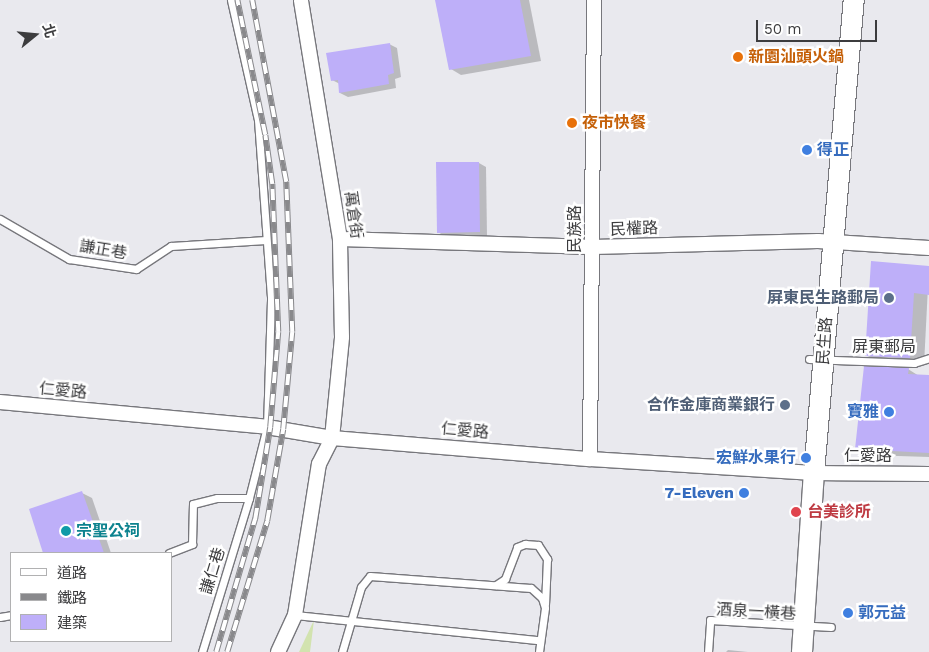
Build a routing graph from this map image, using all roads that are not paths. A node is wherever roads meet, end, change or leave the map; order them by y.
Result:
1 (231, 0) edge
2 (301, 0) edge
3 (594, 0) edge
4 (854, 0) edge
5 (0, 219) edge
6 (340, 239) junction
7 (266, 240) junction
8 (832, 242) junction
9 (593, 247) junction
10 (929, 248) edge
11 (929, 358) edge
12 (817, 359) junction
13 (0, 402) edge
14 (267, 427) junction
15 (332, 438) junction
16 (590, 459) junction
17 (814, 473) junction
18 (929, 474) edge
19 (250, 498) junction
20 (171, 552) edge
21 (496, 585) junction
22 (545, 608) junction
23 (296, 616) junction
24 (352, 623) junction
25 (831, 627) dead end
26 (804, 628) junction
27 (539, 640) junction
28 (202, 652) edge
29 (278, 652) edge
30 (342, 652) edge
31 (539, 652) edge
32 (708, 652) edge
33 (802, 652) edge

1 - 7 lane
2 - 6 street, 萬倉街
3 - 9 street, 民族路
4 - 8 street, 民生路
5 - 7 lane, 謙正巷
6 - 9 street, 民權路
6 - 15 street, 萬倉街
7 - 14 lane
8 - 9 street, 民權路
8 - 10 street, 民權路
8 - 12 street, 民生路
9 - 16 street, 民族路
11 - 12 lane, 屏東郵局
12 - 17 street, 民生路
13 - 14 street, 仁愛路
14 - 15 street, 仁愛路
14 - 19 lane, 謙仁巷
15 - 16 street, 仁愛路
15 - 23 street, 萬倉街
16 - 17 street, 仁愛路
17 - 18 street, 仁愛路
17 - 26 street, 民生路
19 - 20 lane, 謙仁巷
19 - 28 lane, 謙仁巷
21 - 22 lane
21 - 22 lane
21 - 24 lane
22 - 27 lane
23 - 24 lane
23 - 29 street, 萬倉街
24 - 27 lane
24 - 30 lane
25 - 26 lane, 酒泉一橫巷
26 - 32 lane, 酒泉一橫巷
26 - 33 street, 民生路
27 - 31 lane

